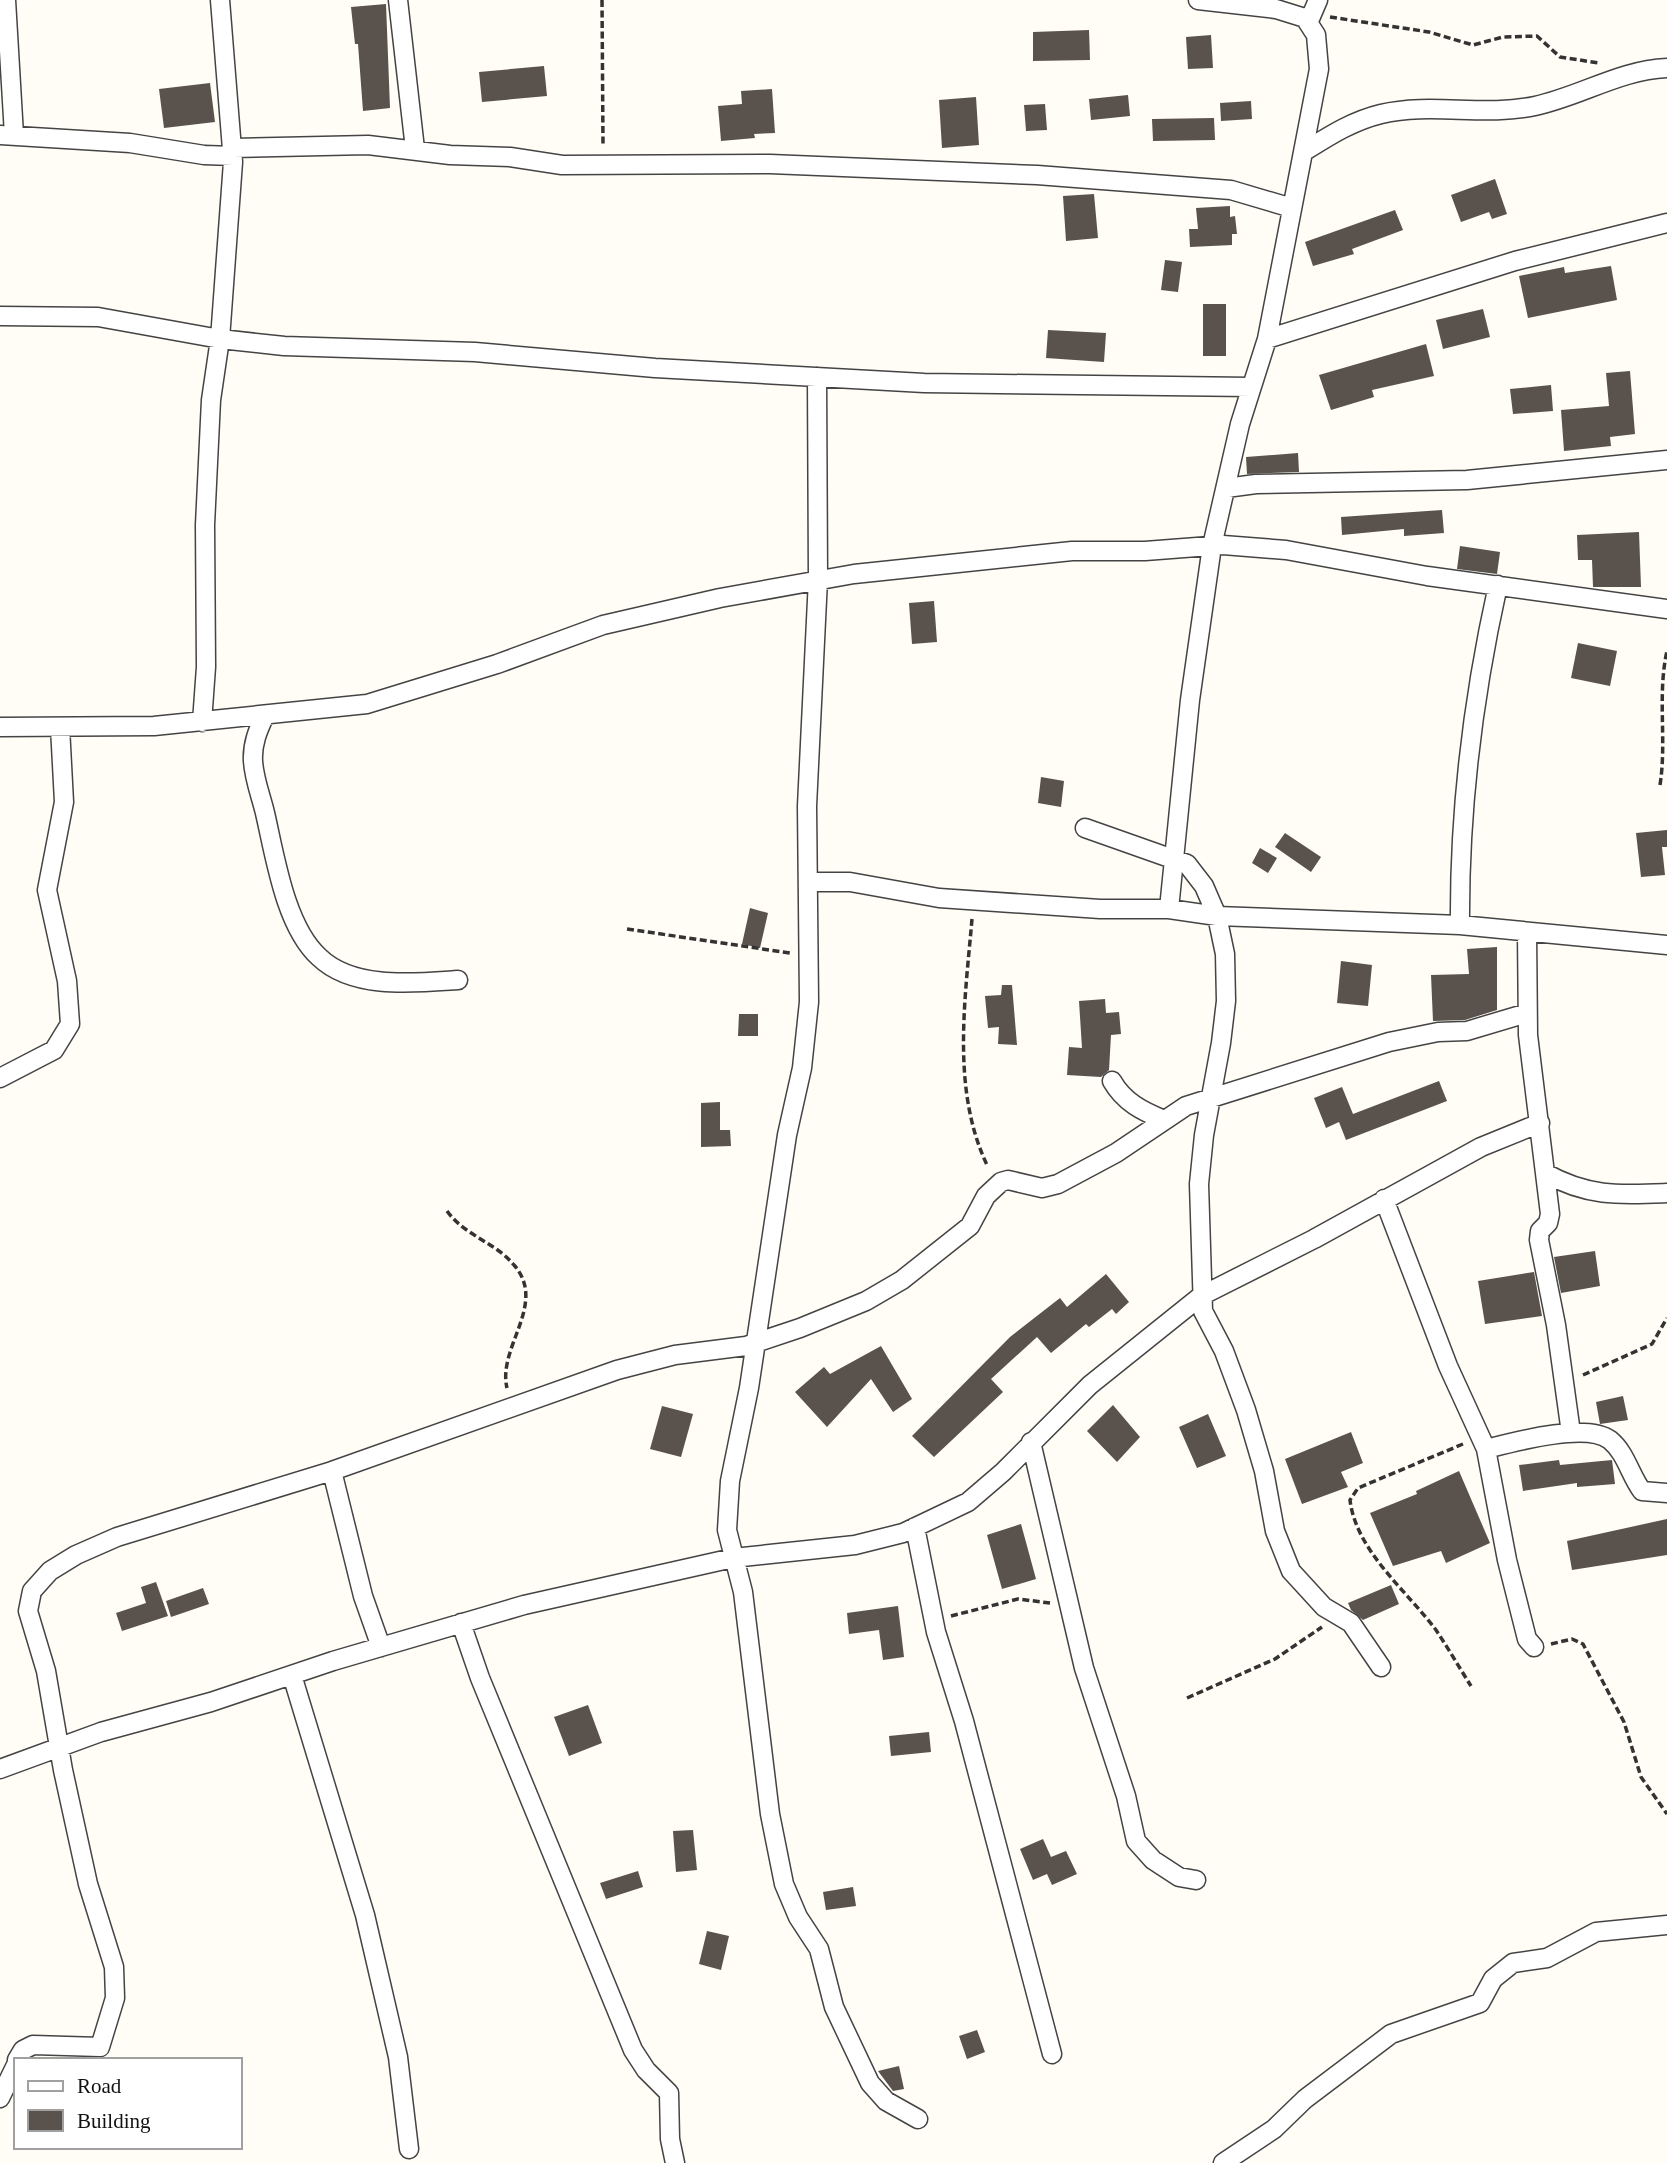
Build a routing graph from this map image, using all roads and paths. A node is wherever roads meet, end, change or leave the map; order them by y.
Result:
1 (6, 0) edge
2 (220, 0) edge
3 (398, 0) edge
4 (602, 0) edge
5 (1198, 0) edge
6 (1314, 11) edge
7 (1605, 64) dead end
8 (1667, 68) edge
9 (7, 135) edge
10 (415, 149) junction
11 (1305, 151) junction
12 (233, 152) junction
13 (603, 165) junction
14 (1292, 208) junction
15 (1667, 223) edge
16 (0, 316) edge
17 (220, 339) junction
18 (1267, 339) junction
19 (817, 377) junction
20 (1251, 387) junction
21 (1667, 460) edge
22 (1226, 488) junction
23 (1212, 546) junction
24 (818, 579) junction
25 (1498, 585) junction
26 (1667, 609) edge
27 (1667, 651) edge
28 (265, 715) junction
29 (202, 722) junction
30 (0, 727) edge
31 (60, 727) junction
32 (1660, 785) dead end
33 (1085, 828) dead end
34 (1174, 858) junction
35 (809, 882) junction
36 (974, 900) junction
37 (1168, 909) junction
38 (1217, 916) junction
39 (1460, 925) junction
40 (627, 929) dead end
41 (1527, 932) junction
42 (1667, 946) edge
43 (810, 956) junction
44 (458, 980) dead end
45 (1527, 1013) junction
46 (0, 1078) edge
47 (1112, 1081) dead end
48 (1211, 1100) junction
49 (1164, 1120) junction
50 (1540, 1122) junction
51 (1545, 1173) junction
52 (997, 1184) junction
53 (1667, 1193) edge
54 (1384, 1199) junction
55 (447, 1211) dead end
56 (1200, 1296) junction
57 (1667, 1318) edge
58 (755, 1344) junction
59 (1564, 1384) junction
60 (514, 1407) junction
61 (1570, 1433) junction
62 (1031, 1442) junction
63 (1484, 1444) junction
64 (332, 1471) junction
65 (1667, 1493) edge
66 (915, 1527) junction
67 (733, 1558) junction
68 (1071, 1611) junction
69 (932, 1615) junction
70 (1338, 1615) junction
71 (461, 1623) junction
72 (382, 1647) junction
73 (1534, 1647) joint
74 (1381, 1667) dead end
75 (292, 1675) junction
76 (1471, 1686) dead end
77 (1187, 1698) dead end
78 (60, 1749) junction
79 (0, 1769) edge
80 (1667, 1814) edge
81 (1196, 1880) dead end
82 (1667, 1924) edge
83 (1052, 2054) dead end
84 (19, 2058) edge
85 (14, 2069) edge
86 (0, 2100) edge
87 (918, 2119) dead end
88 (410, 2149) dead end
89 (675, 2163) edge
90 (1223, 2163) edge

1 - 9 street
2 - 12 street
3 - 10 street
4 - 13 path
5 - 6 street
6 - 7 path
6 - 11 street
8 - 11 street
9 - 12 street
10 - 12 street
10 - 13 street
11 - 14 street
12 - 17 street
13 - 14 street
14 - 18 street
15 - 18 street
16 - 17 street
17 - 19 street
17 - 29 street
18 - 20 street
19 - 20 street
19 - 24 street
20 - 22 street
21 - 22 street
22 - 23 street
23 - 24 street
23 - 25 street
23 - 34 street
24 - 28 street
24 - 35 street
25 - 26 street
25 - 39 street
27 - 32 path
28 - 29 street
28 - 44 street
29 - 31 street
30 - 31 street
31 - 46 street
33 - 34 street
34 - 37 street
34 - 38 street
35 - 36 street
35 - 43 street
36 - 37 street
36 - 52 path
37 - 38 street
38 - 39 street
38 - 48 street
39 - 41 street
40 - 43 path
41 - 42 street
41 - 45 street
43 - 58 street
45 - 48 street
45 - 50 street
47 - 49 street
48 - 49 street
48 - 56 street
49 - 52 street
50 - 51 street
50 - 54 street
51 - 53 street
51 - 59 street
52 - 58 street
54 - 56 street
54 - 63 street
55 - 60 path
56 - 62 street
56 - 70 street
57 - 59 path
58 - 60 street
58 - 67 street
59 - 61 street
60 - 64 street
61 - 63 street
61 - 65 street
62 - 66 street
62 - 68 street
63 - 73 street
63 - 76 path
64 - 72 street
64 - 78 street
66 - 67 street
66 - 69 street
67 - 71 street
67 - 87 street
68 - 69 path
68 - 81 street
69 - 83 street
70 - 74 street
70 - 77 path
71 - 72 street
71 - 89 street
72 - 75 street
73 - 80 path
75 - 78 street
75 - 88 street
78 - 79 street
78 - 84 street
82 - 90 street
85 - 86 street

